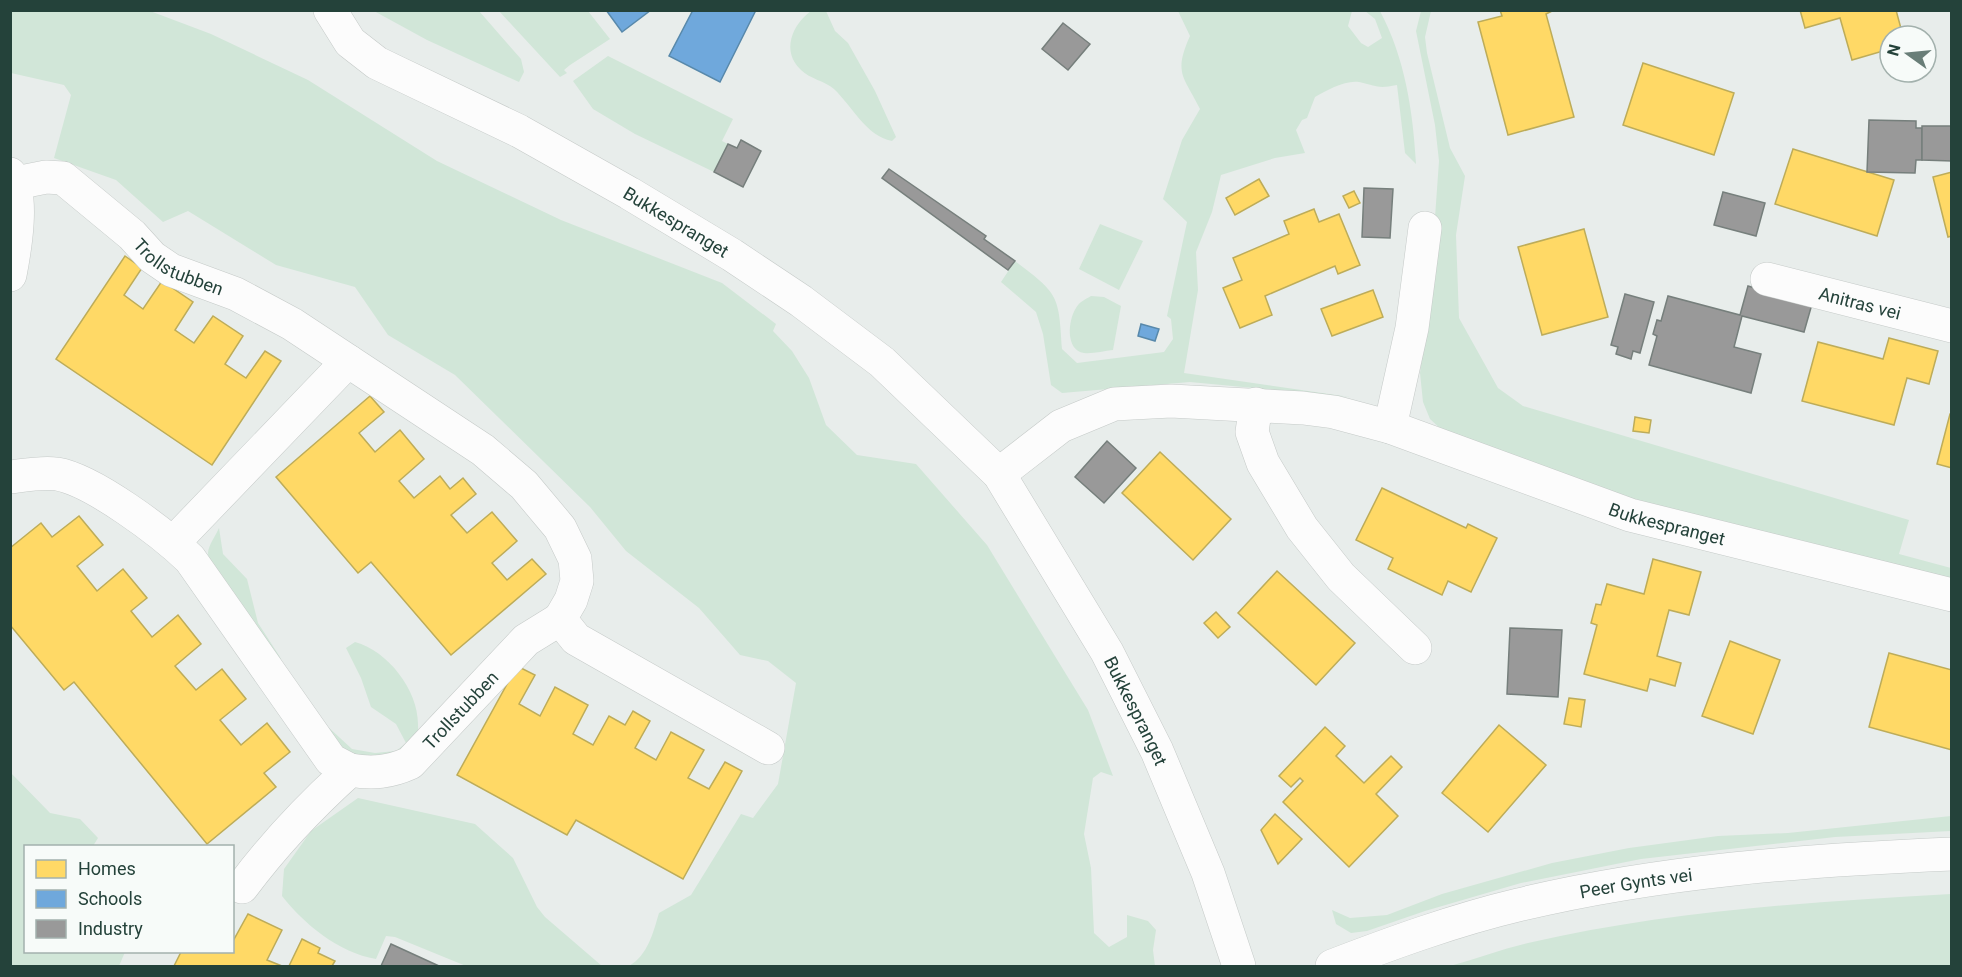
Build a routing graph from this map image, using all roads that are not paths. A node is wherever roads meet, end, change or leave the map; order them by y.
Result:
1 (330, 10) edge
2 (13, 178) edge
3 (1425, 228) dead end
4 (10, 275) edge
5 (1767, 279) dead end
6 (1952, 327) edge
7 (348, 361) junction
8 (1256, 404) junction
9 (1390, 427) junction
10 (999, 474) junction
11 (10, 477) edge
12 (173, 543) junction
13 (1952, 595) edge
14 (560, 619) junction
15 (1415, 648) dead end
16 (768, 748) dead end
17 (350, 770) junction
18 (1952, 854) edge
19 (242, 887) dead end
20 (1239, 966) edge
21 (1332, 966) edge

1 - 10 street, Bukkespranget
2 - 4 street, Trollstubben
2 - 7 street, Trollstubben
3 - 9 street
5 - 6 street, Anitras vei
7 - 12 street
7 - 14 street, Trollstubben
8 - 9 street, Bukkespranget
8 - 10 street, Bukkespranget
8 - 15 street
9 - 13 street, Bukkespranget
10 - 20 street, Bukkespranget
11 - 12 street
12 - 17 street
14 - 16 street
14 - 17 street, Trollstubben
17 - 19 street
18 - 21 street, Peer Gynts vei

